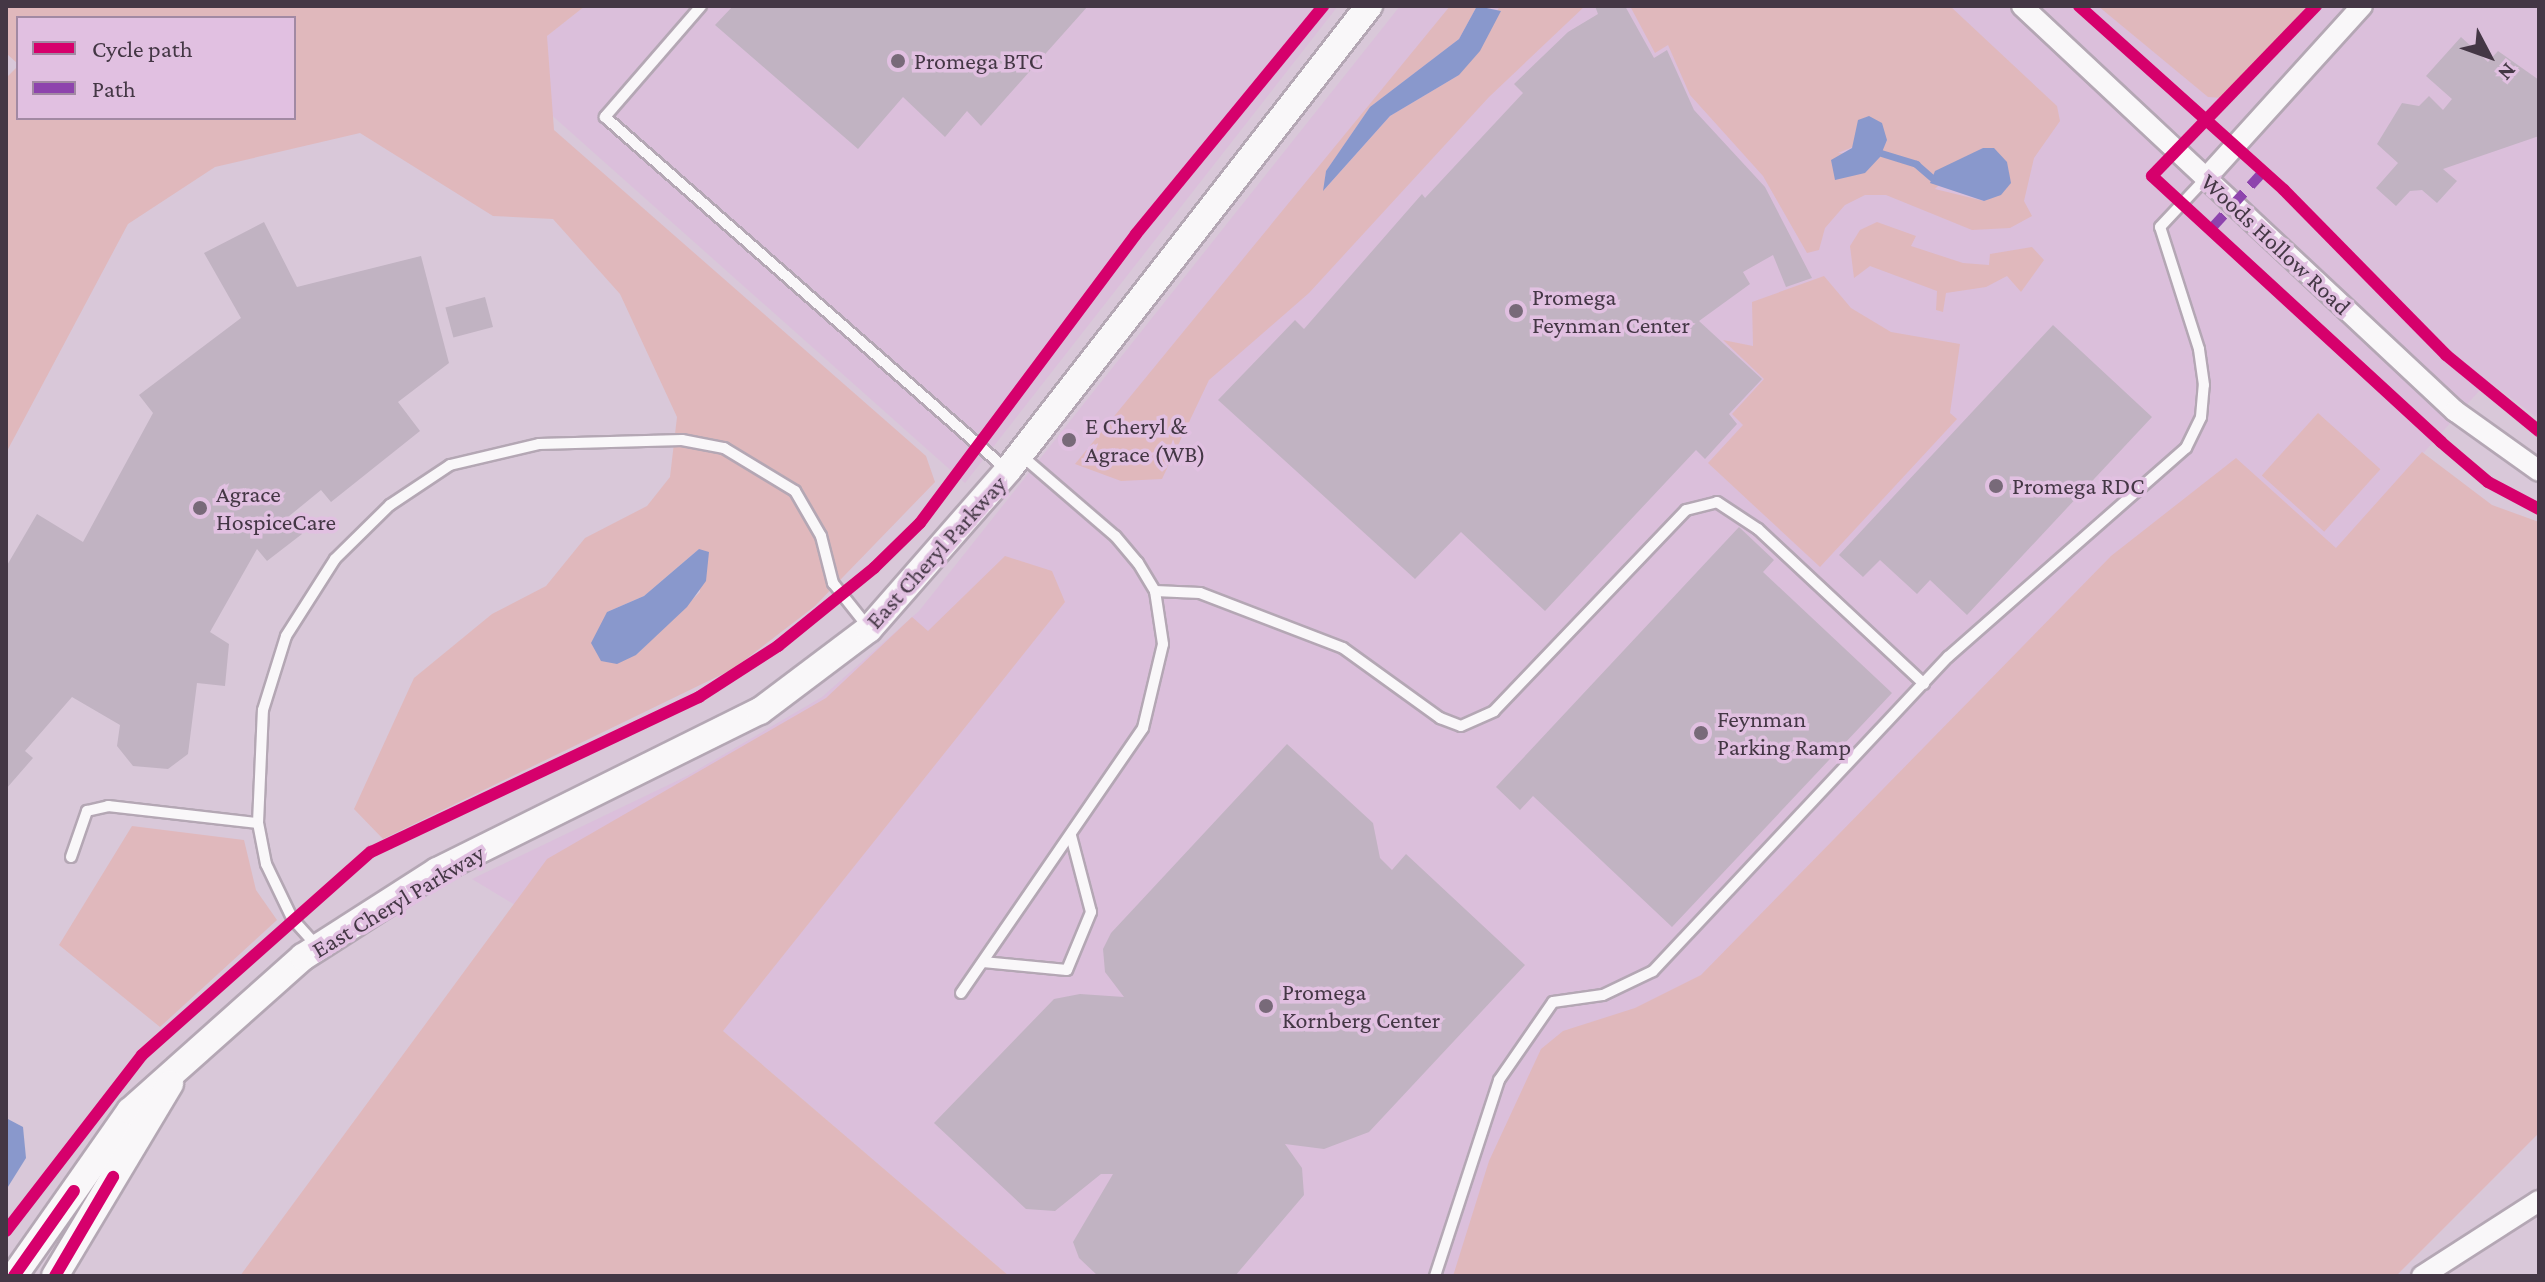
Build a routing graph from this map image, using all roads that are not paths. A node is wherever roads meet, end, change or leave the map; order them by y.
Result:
1 (701, 6) edge
2 (1369, 6) edge
3 (2022, 6) edge
4 (2362, 6) edge
5 (2206, 178) junction
6 (1014, 463) junction
7 (2539, 471) edge
8 (1155, 591) junction
9 (869, 629) junction
10 (1924, 684) junction
11 (258, 823) junction
12 (1071, 836) junction
13 (71, 857) dead end
14 (317, 947) junction
15 (983, 962) junction
16 (961, 993) dead end
17 (173, 1079) junction
18 (2539, 1201) edge
19 (14, 1276) edge
20 (55, 1276) edge
21 (1435, 1276) edge
22 (2422, 1276) edge

1 - 6 lane
2 - 6 street, East Cheryl Parkway
3 - 5 street, Woods Hollow Road
4 - 5 street
5 - 7 street, Woods Hollow Road
5 - 10 lane
6 - 8 lane
6 - 9 street, East Cheryl Parkway
8 - 10 lane
8 - 12 lane
9 - 11 lane
9 - 14 street, East Cheryl Parkway
10 - 21 lane
11 - 13 lane
11 - 14 lane
12 - 15 lane
12 - 15 lane
14 - 17 street, East Cheryl Parkway
15 - 16 lane
17 - 19 street, East Cheryl Parkway
17 - 20 street, East Cheryl Parkway
18 - 22 street

